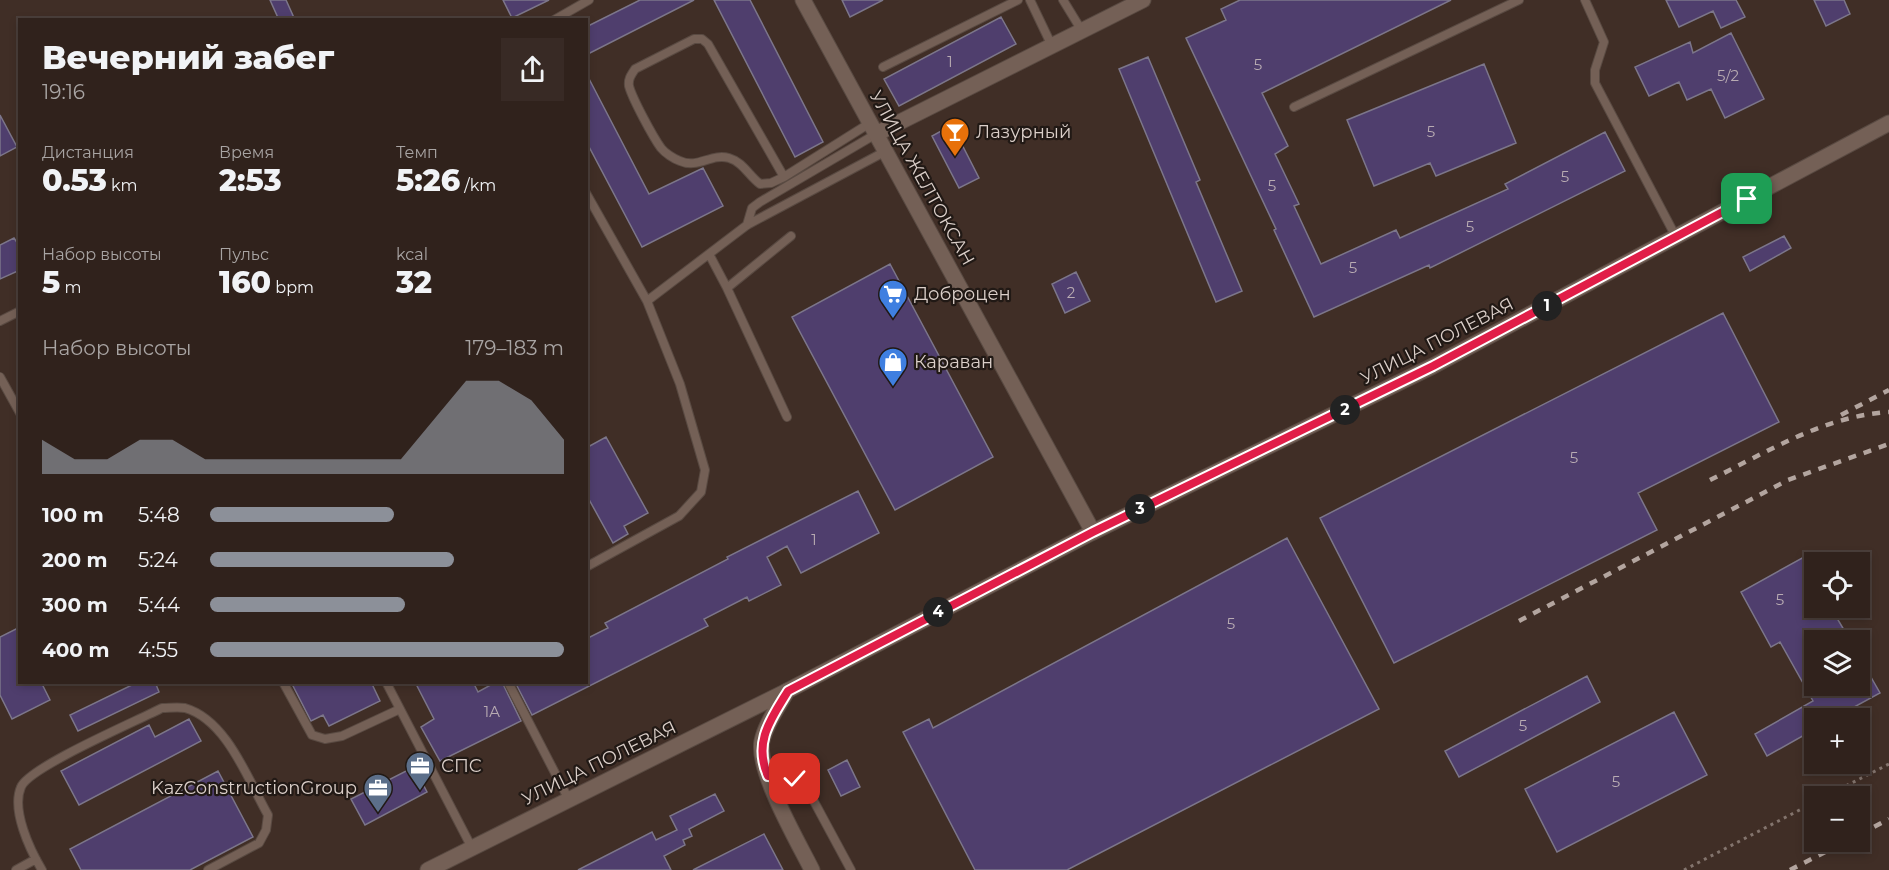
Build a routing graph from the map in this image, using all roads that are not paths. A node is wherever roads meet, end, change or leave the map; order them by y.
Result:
1 (589, 0) edge
2 (802, 0) edge
3 (1018, 0) edge
4 (1030, 0) edge
5 (1063, 0) edge
6 (1518, 0) edge
7 (1585, 0) edge
8 (1136, 2) edge
9 (558, 18) edge
10 (1082, 31) junction
11 (1052, 46) junction
12 (883, 67) dead end
13 (1294, 107) dead end
14 (1889, 123) edge
15 (873, 128) junction
16 (885, 151) junction
17 (784, 177) junction
18 (588, 197) edge
19 (747, 225) junction
20 (791, 236) dead end
21 (1676, 237) junction
22 (709, 254) junction
23 (727, 288) junction
24 (647, 301) junction
25 (18, 312) edge
26 (0, 321) edge
27 (0, 377) edge
28 (18, 409) edge
29 (787, 417) dead end
30 (1093, 532) junction
31 (588, 566) edge
32 (284, 684) edge
33 (387, 684) edge
34 (509, 684) edge
35 (788, 691) junction
36 (400, 709) junction
37 (768, 776) junction
38 (569, 800) junction
39 (472, 848) junction
40 (36, 860) junction
41 (16, 870) edge
42 (42, 870) edge
43 (208, 870) edge
44 (428, 870) edge
45 (812, 870) edge
46 (851, 870) edge

1 - 9 lane
2 - 15 street, УЛИЦА ЖЕЛТОКСАН
3 - 12 lane
4 - 11 lane
5 - 10 lane
6 - 13 lane
7 - 21 lane
8 - 10 street
10 - 11 street
11 - 15 street
14 - 21 street, УЛИЦА ПОЛЕВАЯ
15 - 16 street, УЛИЦА ЖЕЛТОКСАН
15 - 17 lane
15 - 19 lane
16 - 19 lane
16 - 30 street, УЛИЦА ЖЕЛТОКСАН
17 - 17 lane
18 - 24 lane
19 - 22 lane
20 - 23 lane
21 - 30 street, УЛИЦА ПОЛЕВАЯ
22 - 23 lane
22 - 24 lane
23 - 29 lane
24 - 31 lane
25 - 26 lane
27 - 28 lane
30 - 35 street, УЛИЦА ПОЛЕВАЯ
32 - 36 lane
33 - 36 lane
34 - 38 lane
35 - 37 street
35 - 38 street, УЛИЦА ПОЛЕВАЯ
36 - 39 lane
37 - 45 street
37 - 46 lane
38 - 39 street, УЛИЦА ПОЛЕВАЯ
39 - 44 street, УЛИЦА ПОЛЕВАЯ
40 - 41 lane
40 - 42 lane
40 - 43 lane

